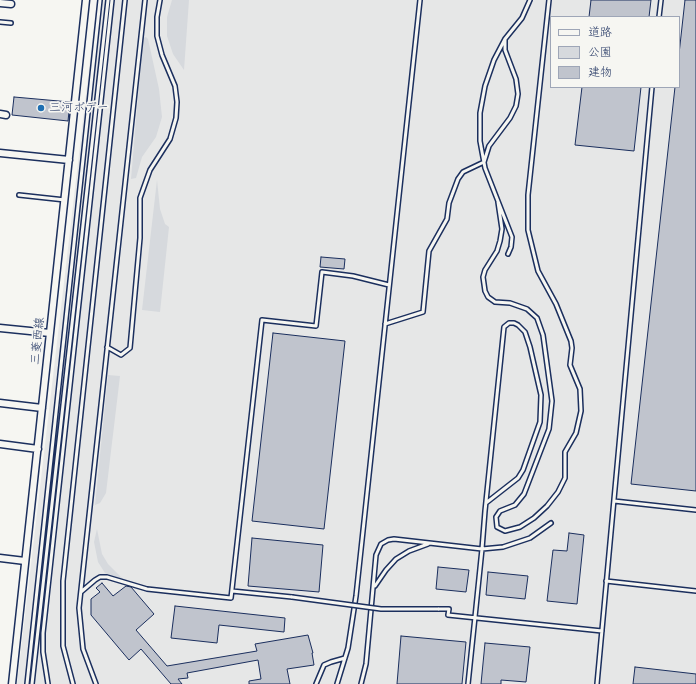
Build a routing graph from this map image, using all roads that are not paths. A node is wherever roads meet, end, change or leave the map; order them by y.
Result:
1 (86, 0) edge
2 (100, 0) edge
3 (108, 0) edge
4 (112, 0) edge
5 (125, 0) edge
6 (145, 0) edge
7 (160, 0) edge
8 (420, 0) edge
9 (530, 0) edge
10 (549, 0) edge
11 (661, 0) edge
12 (0, 3) edge
13 (11, 4) dead end
14 (659, 16) edge
15 (0, 22) edge
16 (11, 23) dead end
17 (505, 39) junction
18 (652, 88) edge
19 (0, 153) edge
20 (69, 160) junction
21 (484, 162) junction
22 (19, 194) dead end
23 (65, 200) junction
24 (498, 202) junction
25 (508, 254) dead end
26 (389, 286) junction
27 (385, 324) junction
28 (0, 328) edge
29 (50, 333) junction
30 (107, 348) junction
31 (0, 403) edge
32 (42, 408) junction
33 (0, 444) edge
34 (38, 448) junction
35 (614, 500) junction
36 (486, 503) junction
37 (696, 510) edge
38 (551, 523) dead end
39 (430, 543) junction
40 (482, 548) junction
41 (0, 558) edge
42 (25, 561) junction
43 (606, 581) junction
44 (374, 588) junction
45 (232, 591) junction
46 (696, 591) edge
47 (81, 592) junction
48 (474, 617) junction
49 (602, 631) junction
50 (345, 658) junction
51 (12, 684) edge
52 (27, 684) edge
53 (32, 684) edge
54 (48, 684) edge
55 (74, 684) edge
56 (96, 684) edge
57 (316, 684) edge
58 (337, 684) edge
59 (361, 684) edge
60 (468, 684) edge
61 (597, 684) edge

1 - 20 street, 三菱西線
2 - 52 lane
3 - 53 lane
4 - 54 lane
5 - 55 lane
6 - 30 lane
7 - 30 lane
8 - 26 lane
9 - 17 lane
10 - 24 lane
11 - 14 lane
12 - 13 street
15 - 16 lane
17 - 21 lane
17 - 21 lane
18 - 35 lane
19 - 20 street
20 - 23 street, 三菱西線
21 - 24 lane
21 - 27 lane
22 - 23 lane
23 - 29 street, 三菱西線
24 - 25 lane
26 - 27 lane
26 - 45 lane
27 - 50 lane
28 - 29 street
29 - 32 street, 三菱西線
30 - 47 lane
31 - 32 street
32 - 34 street, 三菱西線
33 - 34 street
34 - 42 street, 三菱西線
35 - 37 lane
35 - 43 lane
36 - 36 lane
36 - 40 lane
38 - 40 lane
39 - 40 lane
39 - 44 lane
39 - 44 lane
40 - 48 lane
41 - 42 street
42 - 51 street, 三菱西線
43 - 46 lane
43 - 49 lane
44 - 59 lane
45 - 47 lane
45 - 48 lane, bridge
47 - 56 lane
48 - 49 lane
48 - 60 lane
49 - 61 lane
50 - 57 lane
50 - 58 lane

